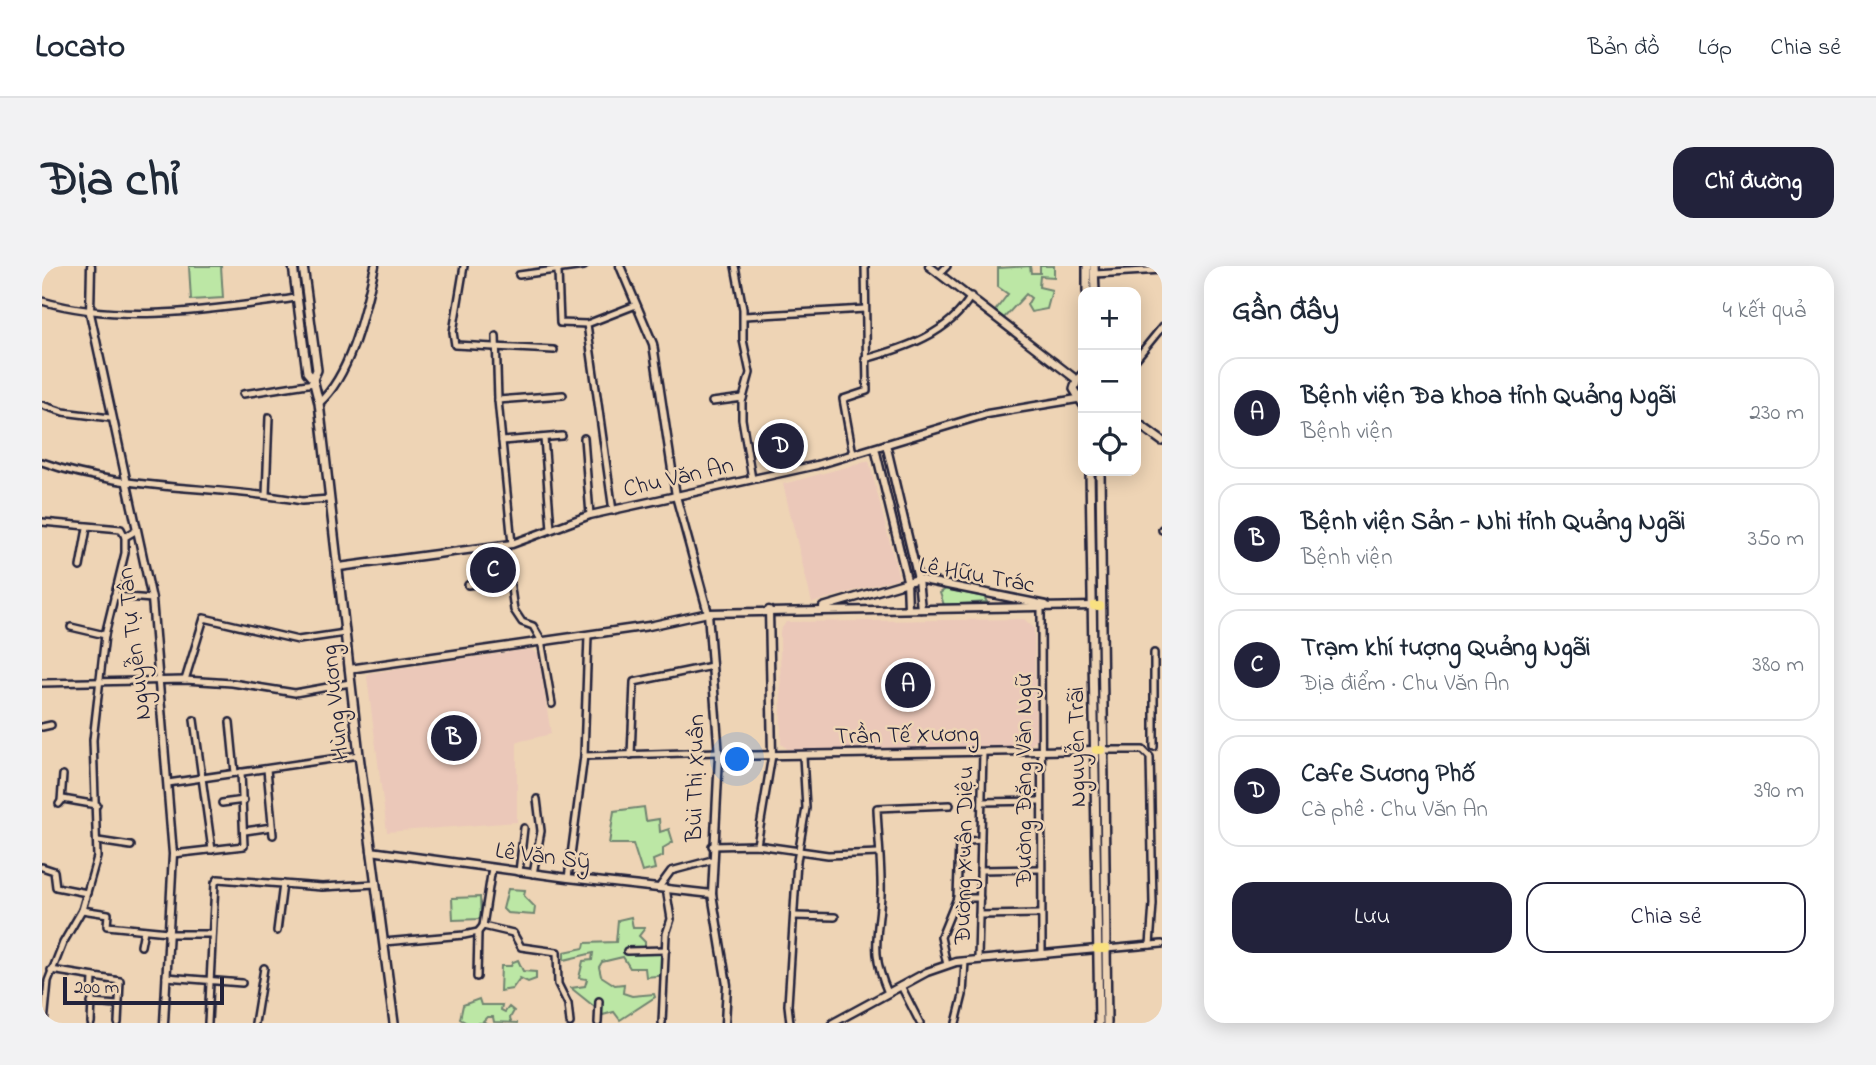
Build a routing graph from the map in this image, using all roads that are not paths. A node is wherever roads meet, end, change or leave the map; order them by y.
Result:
1 (91, 266) edge
2 (293, 266) edge
3 (303, 266) edge
4 (375, 266) edge
5 (464, 266) edge
6 (584, 266) edge
7 (620, 266) edge
8 (735, 266) edge
9 (865, 266) edge
10 (929, 266) edge
11 (947, 266) edge
12 (1087, 266) edge
13 (1095, 270) edge
14 (1162, 270) edge
15 (558, 272) junction
16 (939, 274) junction
17 (519, 275) dead end
18 (1087, 287) edge
19 (971, 296) junction
20 (296, 298) junction
21 (42, 301) edge
22 (636, 305) junction
23 (865, 309) junction
24 (90, 313) junction
25 (744, 316) junction
26 (587, 324) junction
27 (310, 327) junction
28 (1162, 327) edge
29 (301, 328) junction
30 (496, 336) dead end
31 (496, 347) junction
32 (554, 350) dead end
33 (1141, 353) edge
34 (864, 359) junction
35 (1078, 376) edge
36 (314, 381) junction
37 (1078, 381) edge
38 (243, 394) dead end
39 (563, 395) dead end
40 (1078, 397) edge
41 (743, 398) junction
42 (498, 400) junction
43 (1078, 401) edge
44 (712, 402) dead end
45 (318, 403) junction
46 (42, 405) edge
47 (268, 417) dead end
48 (110, 418) junction
49 (1141, 425) edge
50 (562, 436) dead end
51 (544, 438) junction
52 (584, 438) dead end
53 (502, 440) junction
54 (1162, 440) edge
55 (886, 444) junction
56 (875, 448) junction
57 (853, 454) junction
58 (42, 462) edge
59 (1090, 476) edge
60 (1100, 476) edge
61 (752, 479) junction
62 (127, 482) junction
63 (266, 495) junction
64 (676, 496) junction
65 (329, 499) junction
66 (613, 511) junction
67 (590, 515) junction
68 (42, 522) edge
69 (87, 528) junction
70 (551, 529) junction
71 (137, 530) junction
72 (125, 537) junction
73 (509, 545) junction
74 (80, 567) dead end
75 (339, 567) junction
76 (918, 579) junction
77 (509, 580) junction
78 (907, 580) junction
79 (468, 585) dead end
80 (998, 594) junction
81 (114, 596) junction
82 (152, 599) junction
83 (1097, 606) junction
84 (998, 607) junction
85 (1041, 607) junction
86 (1053, 607) junction
87 (908, 609) junction
88 (921, 609) junction
89 (769, 610) junction
90 (814, 610) junction
91 (708, 613) junction
92 (71, 628) dead end
93 (345, 633) junction
94 (105, 635) junction
95 (588, 635) junction
96 (541, 640) junction
97 (1154, 653) dead end
98 (712, 666) junction
99 (349, 669) junction
100 (185, 680) junction
101 (100, 681) junction
102 (158, 682) junction
103 (42, 683) edge
104 (350, 683) junction
105 (552, 704) dead end
106 (194, 720) dead end
107 (230, 722) dead end
108 (51, 725) dead end
109 (42, 727) edge
110 (1162, 743) edge
111 (1154, 747) junction
112 (1098, 750) junction
113 (1147, 751) junction
114 (983, 752) junction
115 (1041, 752) junction
116 (719, 754) junction
117 (359, 755) junction
118 (631, 755) junction
119 (772, 755) junction
120 (584, 756) junction
121 (803, 756) junction
122 (267, 769) junction
123 (238, 773) junction
124 (62, 775) dead end
125 (203, 778) junction
126 (168, 783) junction
127 (1152, 788) junction
128 (1160, 788) dead end
129 (537, 799) dead end
130 (244, 800) junction
131 (1041, 801) junction
132 (982, 802) junction
133 (222, 803) dead end
134 (97, 805) junction
135 (950, 805) dead end
136 (272, 827) junction
137 (524, 828) dead end
138 (245, 831) junction
139 (273, 835) dead end
140 (981, 839) junction
141 (98, 841) junction
142 (757, 845) junction
143 (131, 846) dead end
144 (712, 846) junction
145 (800, 849) junction
146 (212, 850) junction
147 (371, 851) junction
148 (879, 853) junction
149 (173, 854) junction
150 (712, 860) junction
151 (42, 867) edge
152 (492, 868) junction
153 (1040, 869) junction
154 (980, 870) junction
155 (519, 872) junction
156 (533, 874) junction
157 (568, 878) junction
158 (284, 884) junction
159 (377, 884) junction
160 (663, 887) junction
161 (87, 893) junction
162 (712, 894) junction
163 (957, 898) junction
164 (980, 898) junction
165 (1162, 901) edge
166 (1153, 904) junction
167 (82, 910) junction
168 (1040, 914) junction
169 (979, 915) junction
170 (794, 916) junction
171 (835, 917) dead end
172 (483, 926) junction
173 (144, 930) junction
174 (277, 930) dead end
175 (478, 932) junction
176 (168, 933) junction
177 (211, 933) junction
178 (384, 942) junction
179 (1162, 943) edge
180 (1150, 945) junction
181 (141, 946) dead end
182 (1101, 949) junction
183 (666, 950) junction
184 (628, 951) dead end
185 (1042, 953) junction
186 (978, 959) junction
187 (965, 961) junction
188 (947, 964) junction
189 (264, 968) dead end
190 (51, 970) junction
191 (93, 977) junction
192 (166, 977) junction
193 (477, 977) dead end
194 (208, 980) junction
195 (242, 983) dead end
196 (901, 986) junction
197 (888, 993) junction
198 (599, 1001) dead end
199 (91, 1003) junction
200 (118, 1005) junction
201 (44, 1023) edge
202 (91, 1023) edge
203 (118, 1023) edge
204 (163, 1023) edge
205 (208, 1023) edge
206 (255, 1023) edge
207 (394, 1023) edge
208 (570, 1023) edge
209 (598, 1023) edge
210 (662, 1023) edge
211 (725, 1023) edge
212 (790, 1023) edge
213 (833, 1023) edge
214 (920, 1023) edge
215 (956, 1023) edge
216 (1099, 1023) edge
217 (1107, 1023) edge

1 - 24 street, Nguyễn Tự Tân
2 - 20 main road, Hùng Vương
3 - 27 main road, Hùng Vương
4 - 45 street
5 - 31 street
6 - 15 street
7 - 22 street, Bùi Thị Xuân
8 - 25 street
9 - 23 street
10 - 16 street
11 - 16 street
12 - 18 main road
13 - 14 street
15 - 17 street
15 - 26 street
16 - 19 street
19 - 34 street
19 - 35 street
20 - 24 street
20 - 29 main road, Hùng Vương
21 - 24 street
22 - 26 street
22 - 64 street, Bùi Thị Xuân
23 - 25 street
23 - 34 street
24 - 48 street, Nguyễn Tự Tân
25 - 41 street
26 - 66 street
27 - 29 main road
27 - 36 main road, Hùng Vương
28 - 33 street
29 - 36 main road, Hùng Vương
30 - 31 street
31 - 32 street
31 - 42 street
34 - 57 street
36 - 38 street
36 - 45 main road, Hùng Vương
37 - 40 main road
39 - 42 street
41 - 44 street
41 - 61 street
42 - 53 street
43 - 55 street, Chu Văn An
45 - 65 main road, Hùng Vương
46 - 48 street
47 - 63 street
48 - 62 street, Nguyễn Tự Tân
49 - 54 main road
50 - 51 street
51 - 53 street
51 - 70 street
52 - 67 street
53 - 73 street
55 - 56 street, Chu Văn An
55 - 76 street
56 - 57 street, Chu Văn An
56 - 78 street
57 - 61 street, Chu Văn An
58 - 62 street
59 - 83 main road, Nguyễn Trãi
60 - 83 main road, Nguyễn Trãi
61 - 64 street, Chu Văn An
62 - 63 street
62 - 71 street, Nguyễn Tự Tân
63 - 65 street
64 - 66 street, Chu Văn An
64 - 91 street, Bùi Thị Xuân
65 - 75 main road, Hùng Vương
66 - 67 street, Chu Văn An
67 - 70 street, Chu Văn An
68 - 69 street
69 - 72 street
69 - 74 street
70 - 73 street, Chu Văn An
71 - 72 street
71 - 82 street, Nguyễn Tự Tân
72 - 81 street
73 - 75 street, Chu Văn An
73 - 77 street
75 - 93 main road, Hùng Vương
76 - 78 street, Lê Hữu Trác
76 - 80 street, Lê Hữu Trác
76 - 88 street
77 - 79 street
77 - 96 street
78 - 87 street
78 - 90 street, Lê Hữu Trác
80 - 84 street
80 - 86 street, Lê Hữu Trác
81 - 82 street
81 - 94 street
82 - 102 street, Nguyễn Tự Tân
83 - 86 street, Lê Hữu Trác
83 - 112 main road, Nguyễn Trãi
84 - 85 street, Lê Hữu Trác
84 - 88 street, Lê Hữu Trác
85 - 86 street, Lê Hữu Trác
85 - 115 street, Đường Đặng Văn Ngữ
87 - 88 street, Lê Hữu Trác
87 - 90 street, Lê Hữu Trác
89 - 90 street, Lê Hữu Trác
89 - 91 street, Lê Hữu Trác
89 - 119 street
91 - 95 street, Lê Hữu Trác
91 - 98 street, Bùi Thị Xuân
92 - 94 street
93 - 99 main road, Hùng Vương
93 - 100 street
94 - 101 street
95 - 96 street, Lê Hữu Trác
95 - 120 street
96 - 99 street, Lê Hữu Trác
96 - 105 street
97 - 111 street
98 - 116 street, Bùi Thị Xuân
98 - 118 street
99 - 104 main road, Hùng Vương
100 - 102 street
100 - 104 street
101 - 102 street
101 - 103 street
101 - 134 street
102 - 126 street, Nguyễn Tự Tân
104 - 117 main road, Hùng Vương
106 - 125 street
107 - 123 street
108 - 109 street
110 - 111 street
111 - 113 street
112 - 113 street
112 - 115 street, Trần Tế Xương
112 - 182 main road, Nguyễn Trãi
113 - 127 street
114 - 115 street, Trần Tế Xương
114 - 121 street, Trần Tế Xương
114 - 132 street, Đường Xuân Diệu
115 - 131 street, Đường Đặng Văn Ngữ
116 - 118 street
116 - 119 street, Trần Tế Xương
116 - 144 street, Bùi Thị Xuân
117 - 122 street
117 - 147 main road, Hùng Vương
118 - 120 street
119 - 121 street, Trần Tế Xương
119 - 142 street
120 - 157 street
121 - 145 street
122 - 123 street
122 - 136 street
123 - 125 street
123 - 130 street
124 - 134 street
125 - 126 street
125 - 146 street
126 - 149 street, Nguyễn Tự Tân
127 - 128 street
127 - 166 street
129 - 156 street
130 - 133 street
130 - 138 street
131 - 132 street
131 - 153 street, Đường Đặng Văn Ngữ
132 - 140 street, Đường Xuân Diệu
134 - 141 street
135 - 148 street
136 - 138 street
136 - 139 street
137 - 155 street
138 - 146 street
140 - 154 street, Đường Xuân Diệu
140 - 163 street
141 - 143 street
141 - 161 street
142 - 144 street
142 - 145 street
144 - 150 street, Bùi Thị Xuân
145 - 148 street
145 - 170 street
146 - 149 street
147 - 152 street, Lê Văn Sỹ
147 - 159 main road, Hùng Vương
148 - 197 street
149 - 176 street, Nguyễn Tự Tân
150 - 160 street
150 - 162 street, Bùi Thị Xuân
151 - 161 street
152 - 155 street, Lê Văn Sỹ
152 - 172 street
153 - 154 street
153 - 168 street, Đường Đặng Văn Ngữ
154 - 164 street, Đường Xuân Diệu
155 - 156 street, Lê Văn Sỹ
156 - 157 street, Lê Văn Sỹ
157 - 160 street, Lê Văn Sỹ
158 - 159 street
158 - 174 street
158 - 177 street
159 - 178 main road, Hùng Vương
160 - 162 street, Lê Văn Sỹ
160 - 183 street
161 - 167 street
162 - 211 street, Bùi Thị Xuân
163 - 164 street
163 - 188 street
164 - 169 street, Đường Xuân Diệu
165 - 166 street
166 - 180 street
167 - 173 street
167 - 190 street
168 - 169 street
168 - 185 street, Đường Đặng Văn Ngữ
169 - 186 street, Đường Xuân Diệu
170 - 171 street
170 - 212 street
172 - 175 street
172 - 208 street
173 - 176 street
173 - 181 street
175 - 178 street
175 - 193 street
176 - 177 street
176 - 192 street, Nguyễn Tự Tân
177 - 194 street
178 - 207 main road, Hùng Vương
179 - 180 street
180 - 182 street
182 - 185 street
182 - 216 main road, Nguyễn Trãi
182 - 217 main road, Nguyễn Trãi
183 - 184 street
183 - 210 street
185 - 186 street
186 - 187 street
187 - 188 street
187 - 215 street
188 - 196 street
189 - 206 street
190 - 191 street
190 - 201 street
191 - 199 street
191 - 200 street
192 - 194 street
192 - 204 street, Nguyễn Tự Tân
194 - 195 street
194 - 205 street
196 - 197 street
196 - 214 street
197 - 213 street
198 - 209 street
199 - 200 street
199 - 202 street
200 - 203 street

